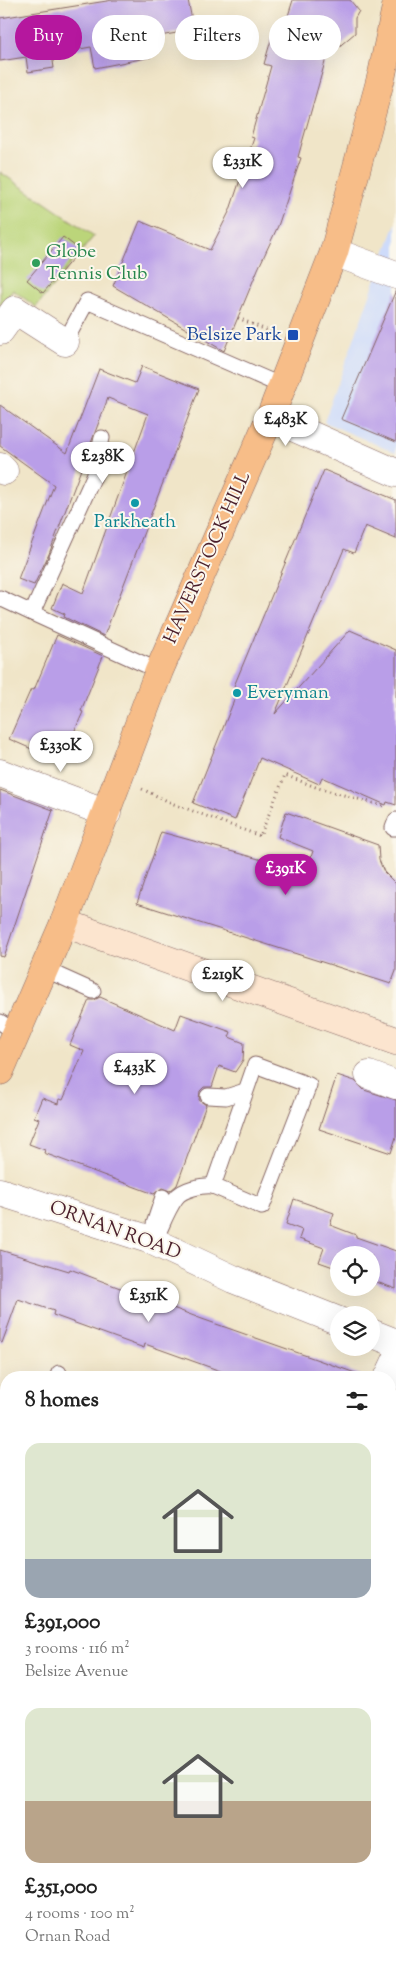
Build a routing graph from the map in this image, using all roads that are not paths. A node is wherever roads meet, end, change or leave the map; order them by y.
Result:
1 (396, 8) edge
2 (334, 252) junction
3 (396, 275) edge
4 (0, 331) edge
5 (65, 342) joint
6 (282, 386) junction
7 (271, 415) junction
8 (102, 438) dead end
9 (396, 473) edge
10 (0, 598) edge
11 (32, 613) junction
12 (159, 671) junction
13 (0, 773) edge
14 (106, 812) junction
15 (396, 820) edge
16 (396, 828) edge
17 (64, 923) junction
18 (44, 969) junction
19 (93, 991) dead end
20 (8, 1028) edge
21 (396, 1041) edge
22 (0, 1071) edge
23 (369, 1075) dead end
24 (396, 1085) edge
25 (245, 1091) junction
26 (208, 1096) dead end
27 (213, 1186) junction
28 (0, 1192) edge
29 (163, 1197) dead end
30 (151, 1240) junction
31 (330, 1317) edge
32 (380, 1337) edge
33 (396, 1343) edge

1 - 2 main road, HAVERSTOCK HILL
2 - 3 street
2 - 6 main road, HAVERSTOCK HILL
4 - 5 street
5 - 6 lane
6 - 7 main road, HAVERSTOCK HILL
7 - 9 street
7 - 12 main road, HAVERSTOCK HILL
8 - 11 lane
10 - 11 lane
11 - 12 lane
12 - 14 main road, HAVERSTOCK HILL
13 - 14 street
14 - 17 main road, HAVERSTOCK HILL
15 - 16 lane
17 - 18 main road, HAVERSTOCK HILL
17 - 21 street
18 - 19 lane
18 - 20 main road, HAVERSTOCK HILL
20 - 22 main road, HAVERSTOCK HILL
23 - 24 street
25 - 26 lane
25 - 27 lane
25 - 27 lane
27 - 30 lane
28 - 30 street, ORNAN ROAD
29 - 30 lane
30 - 31 street, ORNAN ROAD
32 - 33 street

